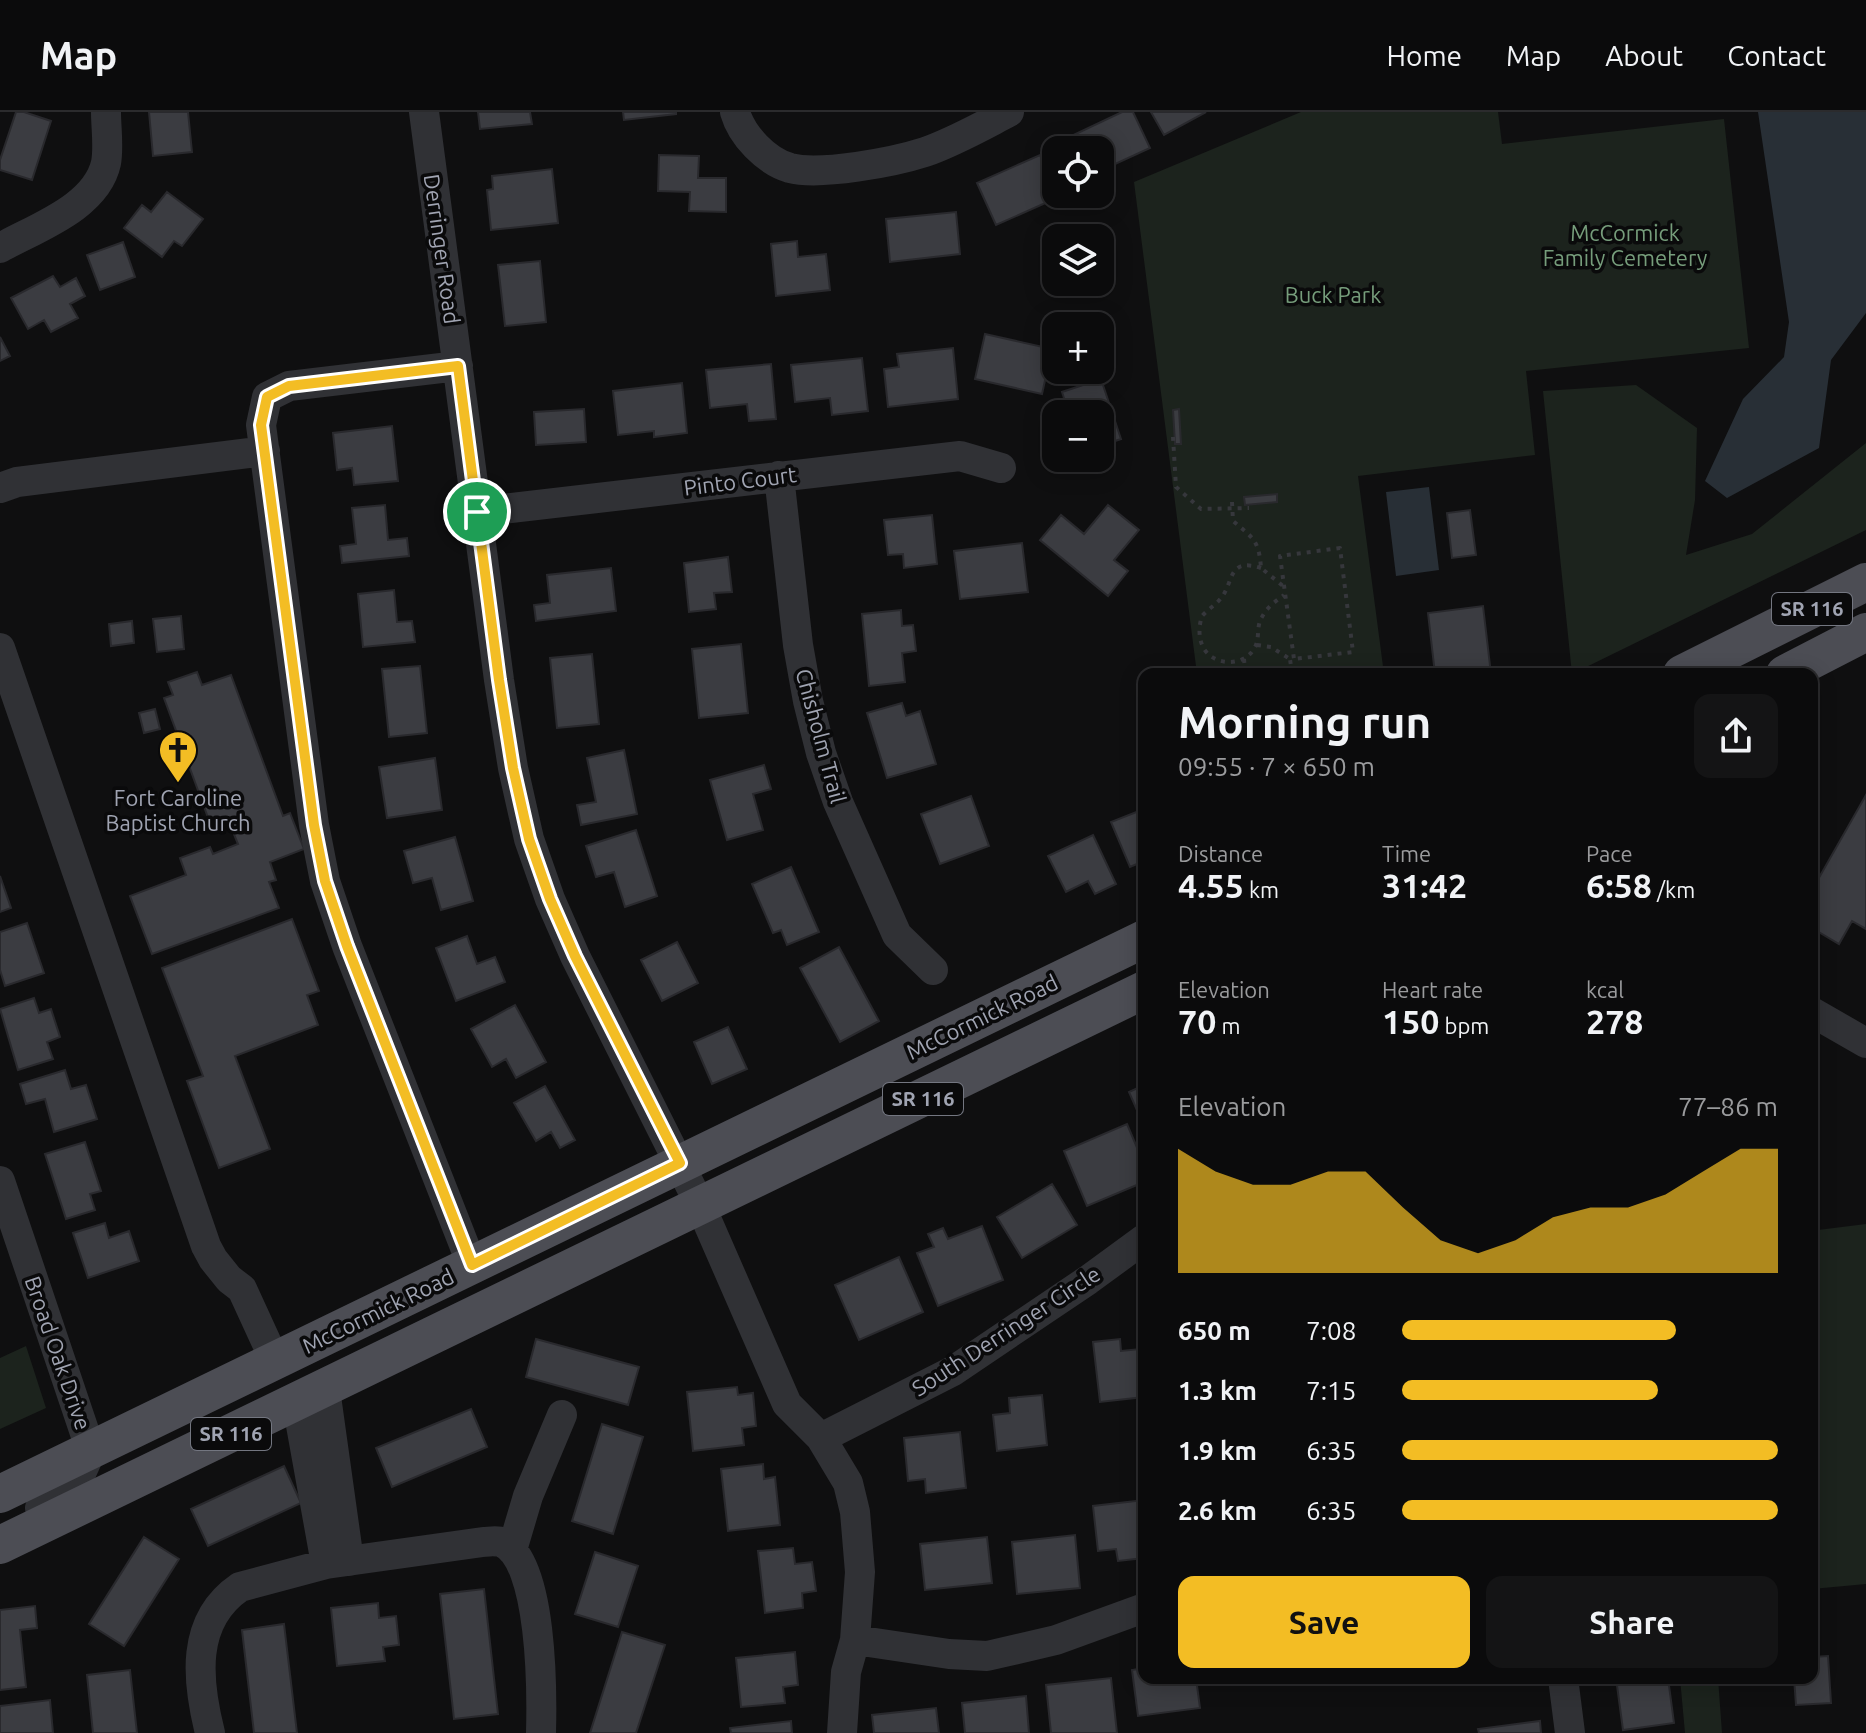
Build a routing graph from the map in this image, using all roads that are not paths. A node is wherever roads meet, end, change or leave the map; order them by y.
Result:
1 (106, 112) edge
2 (424, 112) edge
3 (1009, 112) edge
4 (736, 116) edge
5 (0, 248) edge
6 (458, 366) junction
7 (265, 451) junction
8 (1001, 468) dead end
9 (779, 476) junction
10 (0, 488) edge
11 (477, 512) junction
12 (1866, 582) edge
13 (1866, 632) edge
14 (0, 648) edge
15 (1694, 668) edge
16 (1797, 668) edge
17 (1138, 942) edge
18 (933, 970) dead end
19 (1138, 993) edge
20 (1818, 1015) edge
21 (1866, 1043) edge
22 (680, 1163) junction
23 (0, 1181) edge
24 (701, 1207) junction
25 (1138, 1243) edge
26 (472, 1265) junction
27 (275, 1361) junction
28 (311, 1396) junction
29 (562, 1415) dead end
30 (821, 1438) junction
31 (91, 1451) junction
32 (0, 1494) edge
33 (0, 1528) edge
34 (0, 1545) edge
35 (512, 1550) junction
36 (338, 1562) junction
37 (1138, 1610) edge
38 (855, 1640) junction
39 (1564, 1684) edge
40 (210, 1733) edge
41 (541, 1733) edge
42 (842, 1733) edge
43 (1570, 1733) edge

1 - 5 street
2 - 6 street, Derringer Road
3 - 4 street
6 - 7 street
6 - 11 street, Derringer Road
7 - 10 street
7 - 26 street
8 - 9 street, Pinto Court
9 - 11 street, Pinto Court
9 - 18 street, Chisholm Trail
11 - 22 street, Derringer Road
12 - 15 main road, SR 116
13 - 16 main road, SR 116
14 - 27 street
17 - 22 main road, McCormick Road / SR 116
19 - 24 main road, SR 116
20 - 21 street
22 - 24 street, Derringer Road
22 - 26 main road, McCormick Road / SR 116
23 - 31 street, Broad Oak Drive
24 - 28 main road, SR 116
24 - 30 street, Derringer Road
25 - 30 street, South Derringer Circle
26 - 27 main road, McCormick Road / SR 116
27 - 31 main road, McCormick Road / SR 116
28 - 34 main road, SR 116
28 - 36 street
29 - 35 street
30 - 38 street, Derringer Road
31 - 32 main road, McCormick Road / SR 116
31 - 33 street, Broad Oak Drive
35 - 36 street
35 - 41 street
36 - 40 street
37 - 38 street
38 - 42 street, Derringer Road
39 - 43 street

